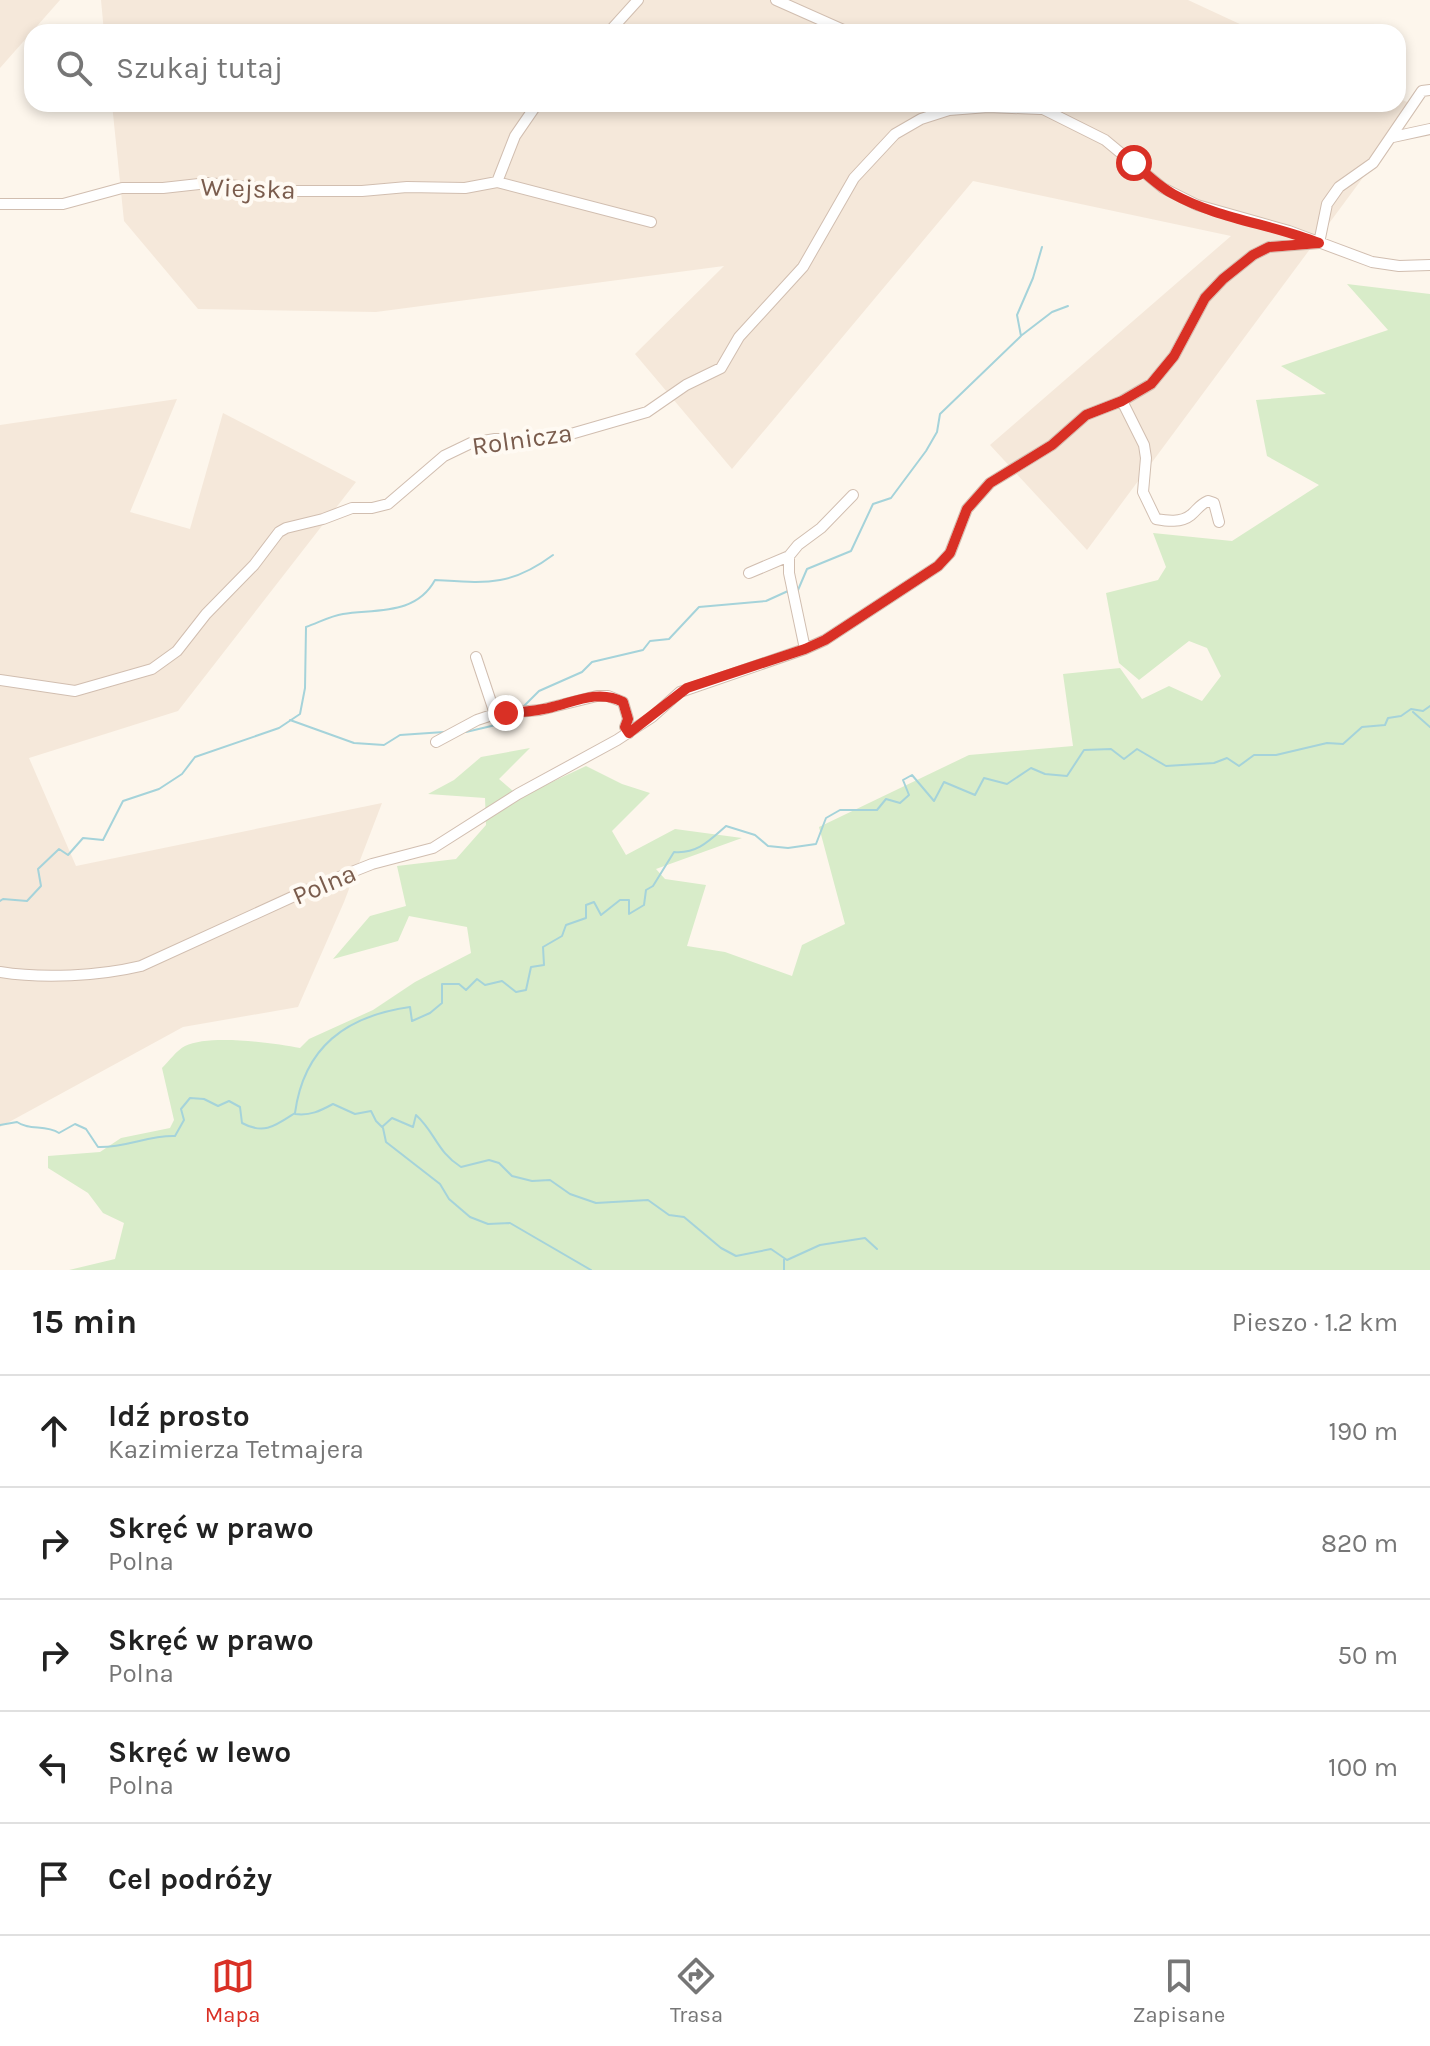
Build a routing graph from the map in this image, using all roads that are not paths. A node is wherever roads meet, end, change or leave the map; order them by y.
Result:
1 (638, 0) edge
2 (776, 0) edge
3 (616, 24) edge
4 (830, 24) edge
5 (1430, 90) edge
6 (532, 112) edge
7 (943, 112) edge
8 (1049, 112) edge
9 (1430, 129) edge
10 (1393, 137) junction
11 (497, 182) junction
12 (0, 204) edge
13 (651, 222) dead end
14 (1319, 243) junction
15 (1430, 265) edge
16 (1122, 401) junction
17 (853, 495) dead end
18 (1219, 522) dead end
19 (789, 556) junction
20 (749, 573) dead end
21 (805, 649) junction
22 (476, 657) dead end
23 (0, 680) edge
24 (495, 714) junction
25 (629, 733) junction
26 (436, 742) dead end
27 (0, 972) edge

1 - 3 street
2 - 4 street
5 - 10 street
6 - 11 street
7 - 23 street, Rolnicza
8 - 14 street
9 - 10 street
10 - 14 street
11 - 12 street, Wiejska
11 - 13 street, Wiejska
14 - 15 street
14 - 16 street, Polna
16 - 18 street
16 - 21 street, Polna
17 - 19 street
19 - 20 street
19 - 21 street
21 - 25 street, Polna
22 - 24 street
24 - 25 street
24 - 26 street
25 - 27 street, Polna

